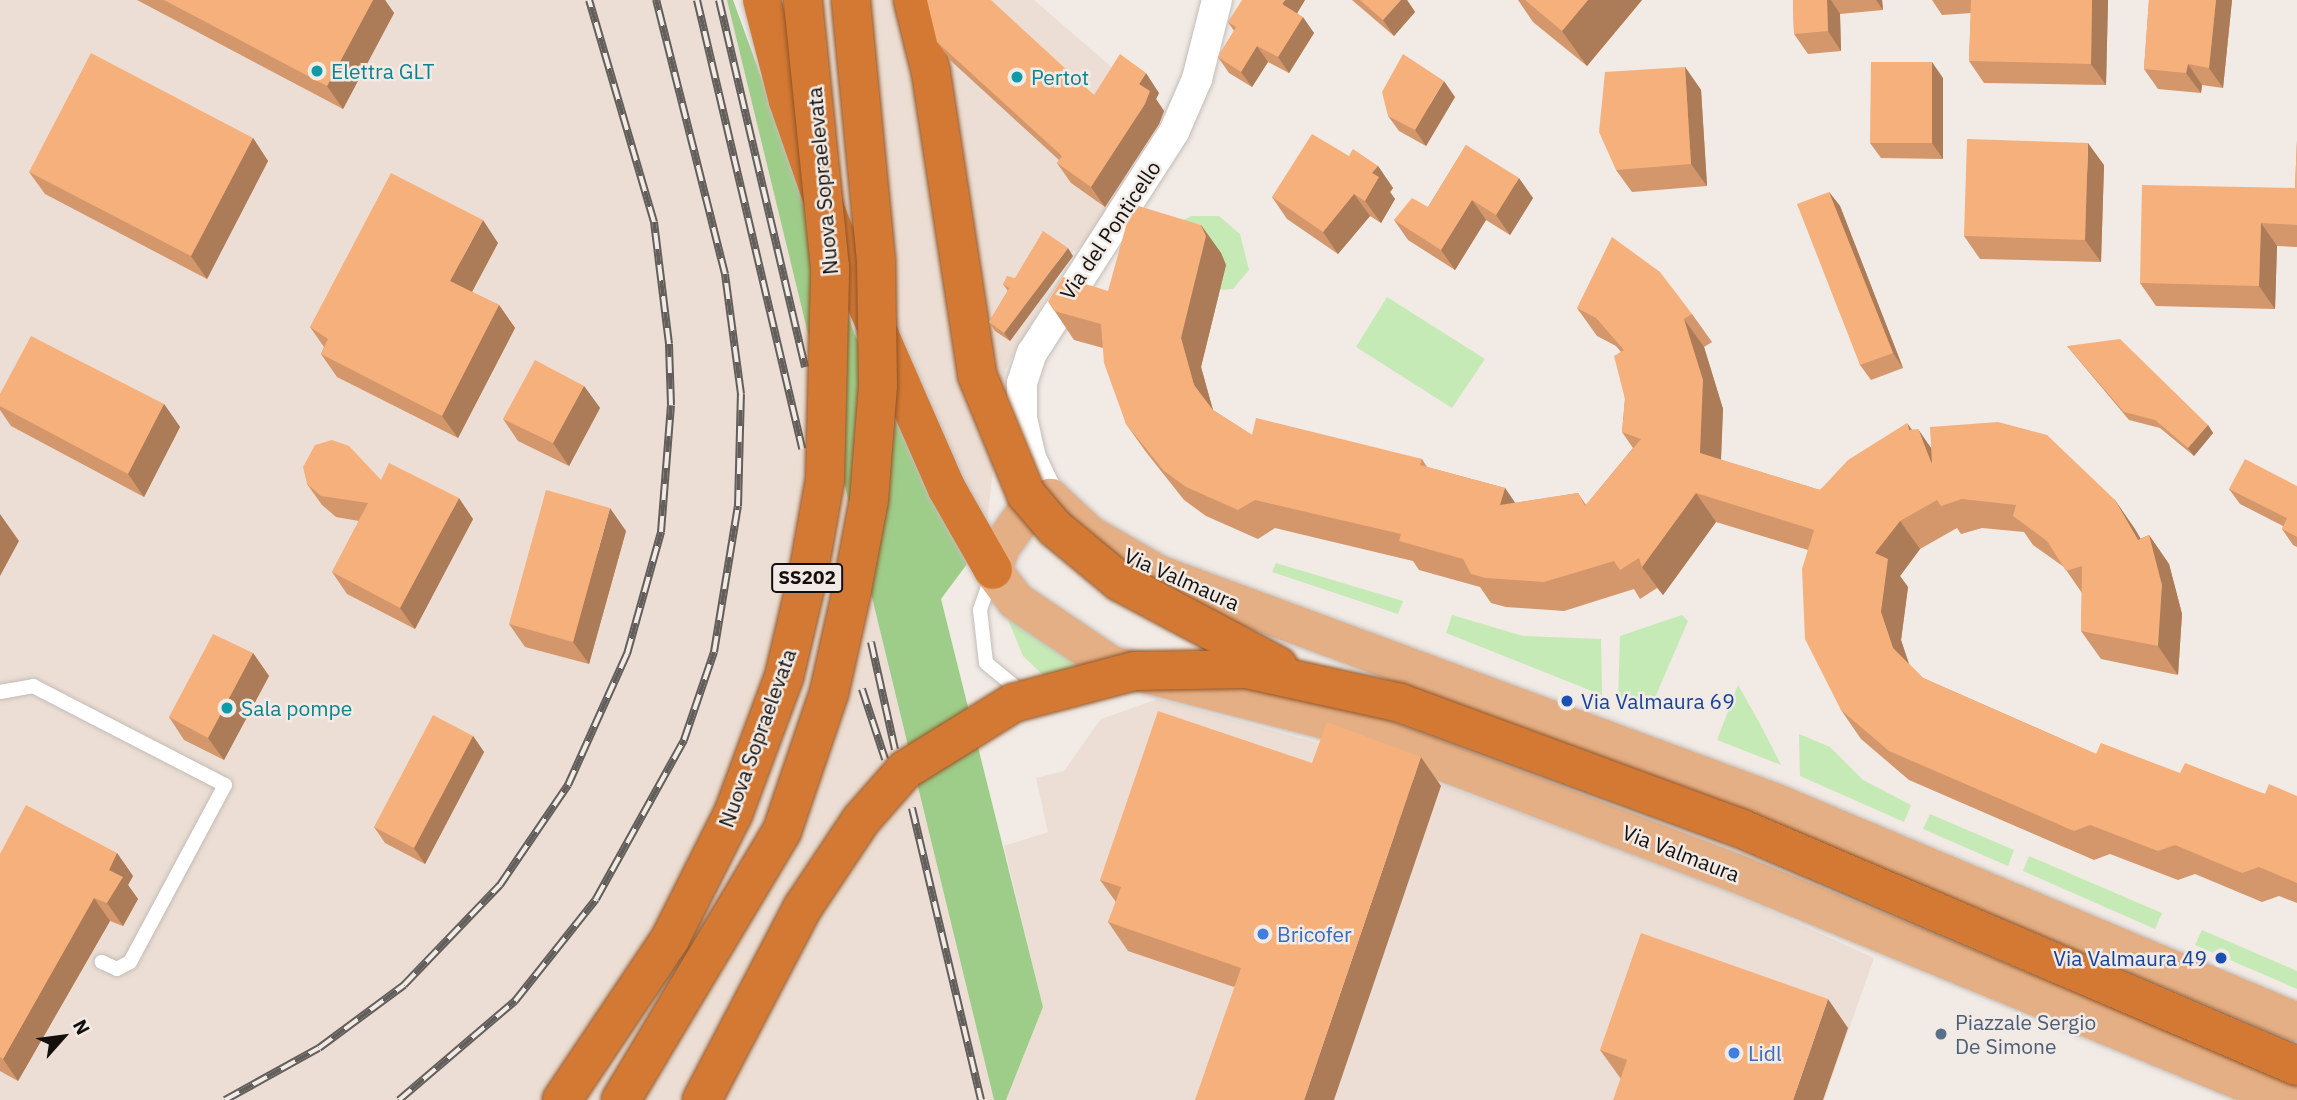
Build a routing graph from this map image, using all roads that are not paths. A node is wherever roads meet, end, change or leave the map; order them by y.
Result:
1 (762, 0) edge
2 (803, 0) edge
3 (851, 0) edge
4 (913, 0) edge
5 (1217, 0) edge
6 (1050, 498) junction
7 (993, 570) junction
8 (1147, 678) junction
9 (1302, 678) junction
10 (0, 692) edge
11 (1679, 767) junction
12 (1651, 841) junction
13 (102, 962) dead end
14 (2297, 1021) edge
15 (2297, 1066) edge
16 (562, 1100) edge
17 (621, 1100) edge
18 (702, 1100) edge
19 (2287, 1100) edge

1 - 7 highway
2 - 16 highway, Nuova Sopraelevata / SS202, bridge
3 - 17 highway, SS202, bridge
4 - 9 highway, bridge
5 - 6 street, Via del Ponticello
6 - 7 main road
6 - 11 main road, Via Valmaura
7 - 8 main road, Via Valmaura
7 - 8 lane
8 - 12 main road, Via Valmaura
9 - 15 highway, bridge
9 - 18 highway, bridge
10 - 13 lane
11 - 12 street
11 - 14 main road, Via Valmaura
12 - 19 main road, Via Valmaura

